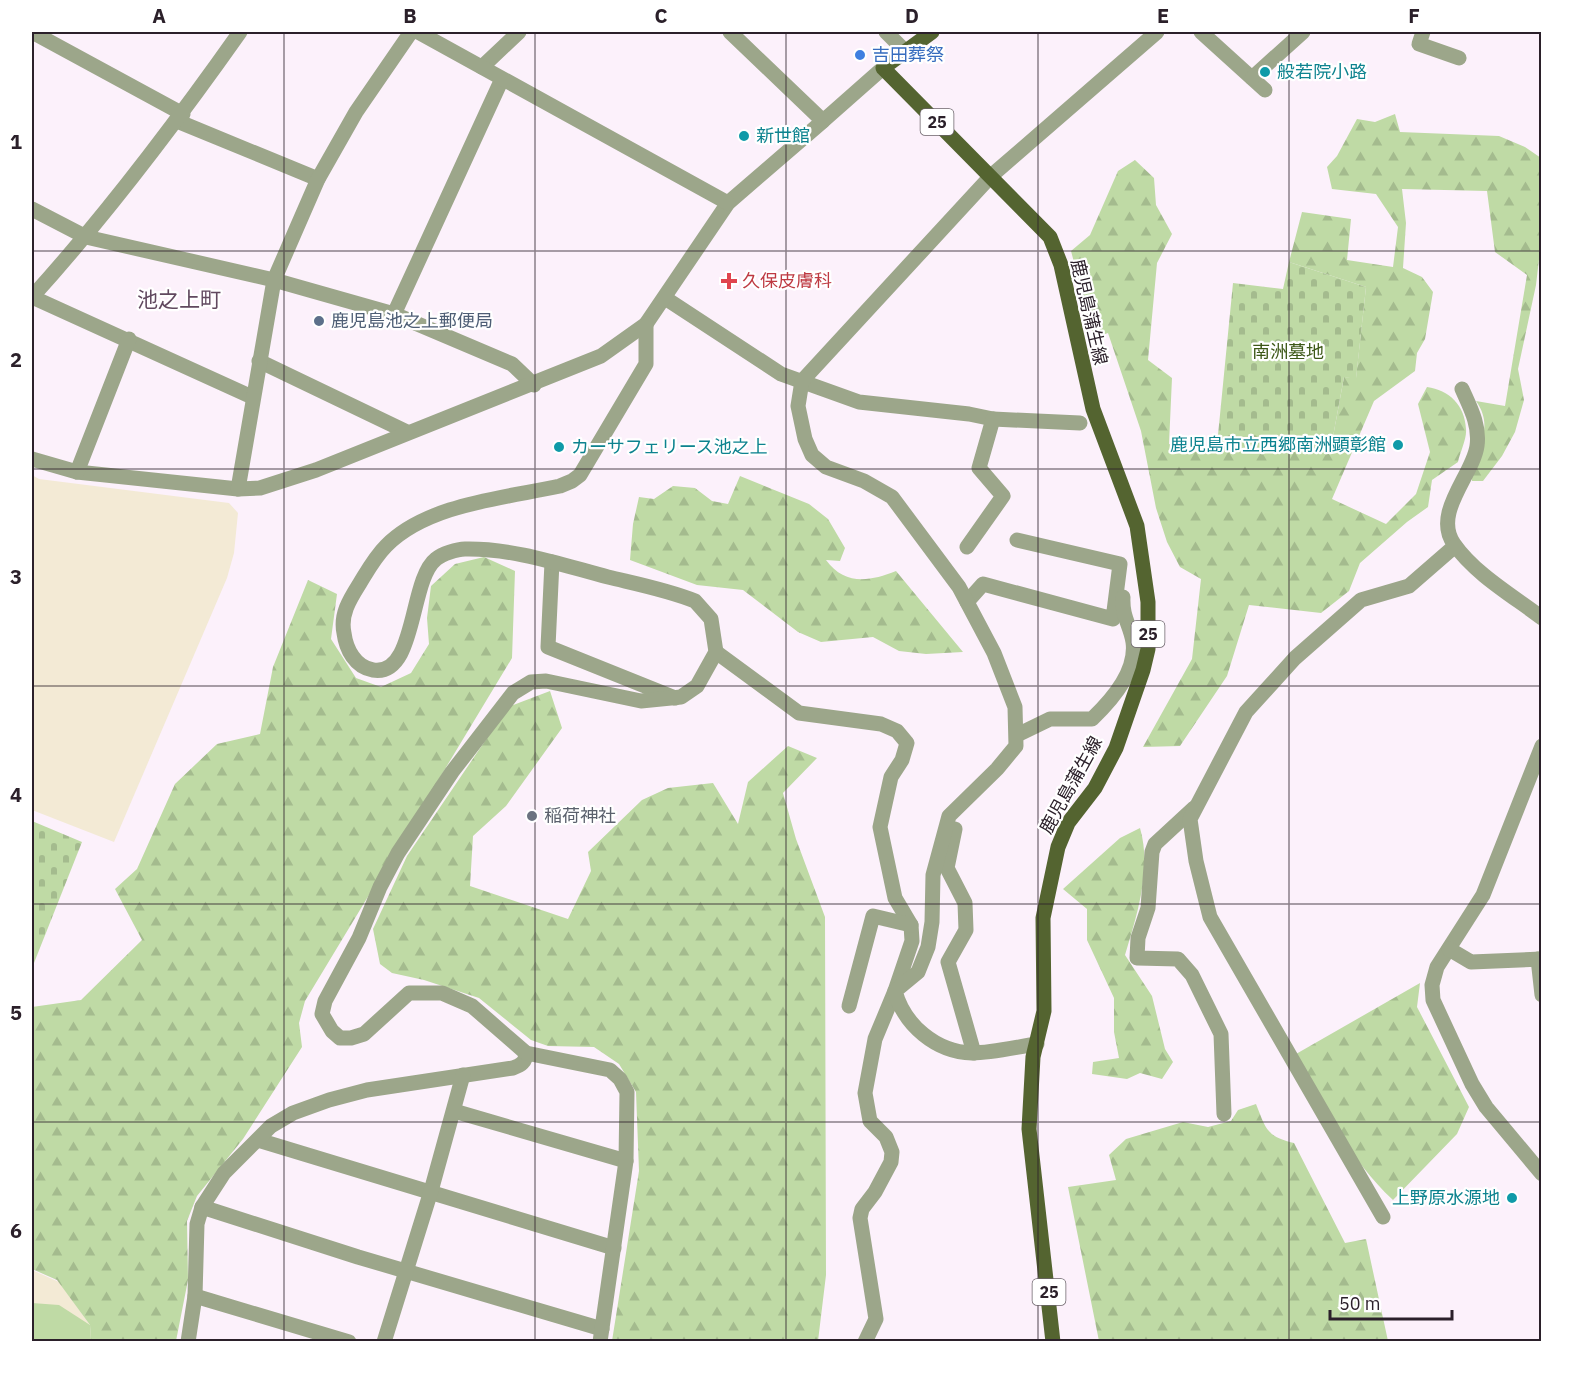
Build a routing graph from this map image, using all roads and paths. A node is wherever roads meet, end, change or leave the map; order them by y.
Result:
1 (32, 32) edge
2 (240, 32) edge
3 (411, 32) edge
4 (418, 32) edge
5 (519, 32) edge
6 (730, 32) edge
7 (886, 32) edge
8 (932, 32) edge
9 (1157, 32) edge
10 (1201, 32) edge
11 (1303, 32) edge
12 (1423, 32) edge
13 (906, 52) junction
14 (1459, 58) dead end
15 (482, 67) junction
16 (884, 68) junction
17 (1252, 78) junction
18 (502, 79) junction
19 (1265, 90) dead end
20 (180, 118) junction
21 (823, 121) junction
22 (991, 176) junction
23 (318, 179) junction
24 (728, 203) junction
25 (32, 209) edge
26 (86, 237) junction
27 (274, 280) junction
28 (32, 297) edge
29 (665, 298) junction
30 (394, 314) junction
31 (646, 324) junction
32 (129, 339) junction
33 (259, 361) junction
34 (802, 381) junction
35 (534, 385) junction
36 (1462, 389) dead end
37 (252, 397) junction
38 (993, 419) junction
39 (1080, 423) dead end
40 (407, 432) junction
41 (32, 459) edge
42 (77, 472) junction
43 (238, 489) junction
44 (1017, 540) dead end
45 (1455, 546) junction
46 (967, 547) dead end
47 (552, 562) junction
48 (1124, 564) dead end
49 (967, 602) junction
50 (1542, 618) edge
51 (716, 652) junction
52 (675, 698) junction
53 (1017, 735) junction
54 (1542, 746) edge
55 (1198, 805) junction
56 (959, 808) junction
57 (911, 925) junction
58 (1449, 949) junction
59 (1540, 959) edge
60 (896, 991) junction
61 (1542, 995) edge
62 (849, 1006) dead end
63 (1037, 1044) junction
64 (526, 1053) junction
65 (974, 1053) junction
66 (463, 1075) junction
67 (454, 1111) junction
68 (1224, 1114) dead end
69 (258, 1140) junction
70 (626, 1161) junction
71 (1542, 1173) edge
72 (431, 1191) junction
73 (202, 1207) junction
74 (1383, 1217) dead end
75 (614, 1248) junction
76 (406, 1271) junction
77 (195, 1296) junction
78 (601, 1335) edge
79 (188, 1341) edge
80 (349, 1341) edge
81 (384, 1341) edge
82 (865, 1341) edge
83 (1053, 1341) edge

1 - 20 street
2 - 20 street
3 - 23 street
4 - 15 street
5 - 15 street
6 - 21 street
7 - 13 street
8 - 13 main road
9 - 22 street
10 - 17 street
11 - 17 street
12 - 14 street
13 - 16 main road
15 - 18 street
16 - 21 street
16 - 22 main road, 鹿児島蒲生線 / 25
17 - 19 street
18 - 24 street
18 - 30 street
20 - 23 street
20 - 26 street
21 - 24 street
22 - 34 street
22 - 63 main road, 鹿児島蒲生線 / 25
23 - 27 street
24 - 29 street
25 - 26 street
26 - 27 street
26 - 28 street
27 - 30 street
27 - 33 street
28 - 32 street
29 - 31 street
29 - 34 street
30 - 35 street
31 - 35 street
31 - 47 street
32 - 37 street
32 - 42 street
33 - 37 street
33 - 40 street
34 - 38 street
34 - 49 street
35 - 40 street
36 - 45 street
37 - 43 street
38 - 39 street
38 - 46 street
40 - 43 street
41 - 42 street
42 - 43 street
44 - 49 street
45 - 50 street
45 - 55 street
47 - 51 street
47 - 52 street
48 - 53 street
49 - 53 street
51 - 52 street
51 - 57 street
52 - 64 street
53 - 56 street
54 - 58 street
55 - 68 street
55 - 74 street
56 - 60 street
56 - 65 street
57 - 60 street
57 - 62 street
58 - 59 street
58 - 71 street
59 - 61 street
60 - 65 street
60 - 82 street
63 - 65 street
63 - 83 main road, 鹿児島蒲生線 / 25
64 - 66 street
64 - 70 street
66 - 67 street
66 - 69 street
67 - 70 street
67 - 72 street
69 - 72 street
69 - 73 street
70 - 75 street
72 - 75 street
72 - 76 street
73 - 76 street
73 - 77 street
75 - 78 street
76 - 78 street
76 - 81 street
77 - 79 street
77 - 80 street

